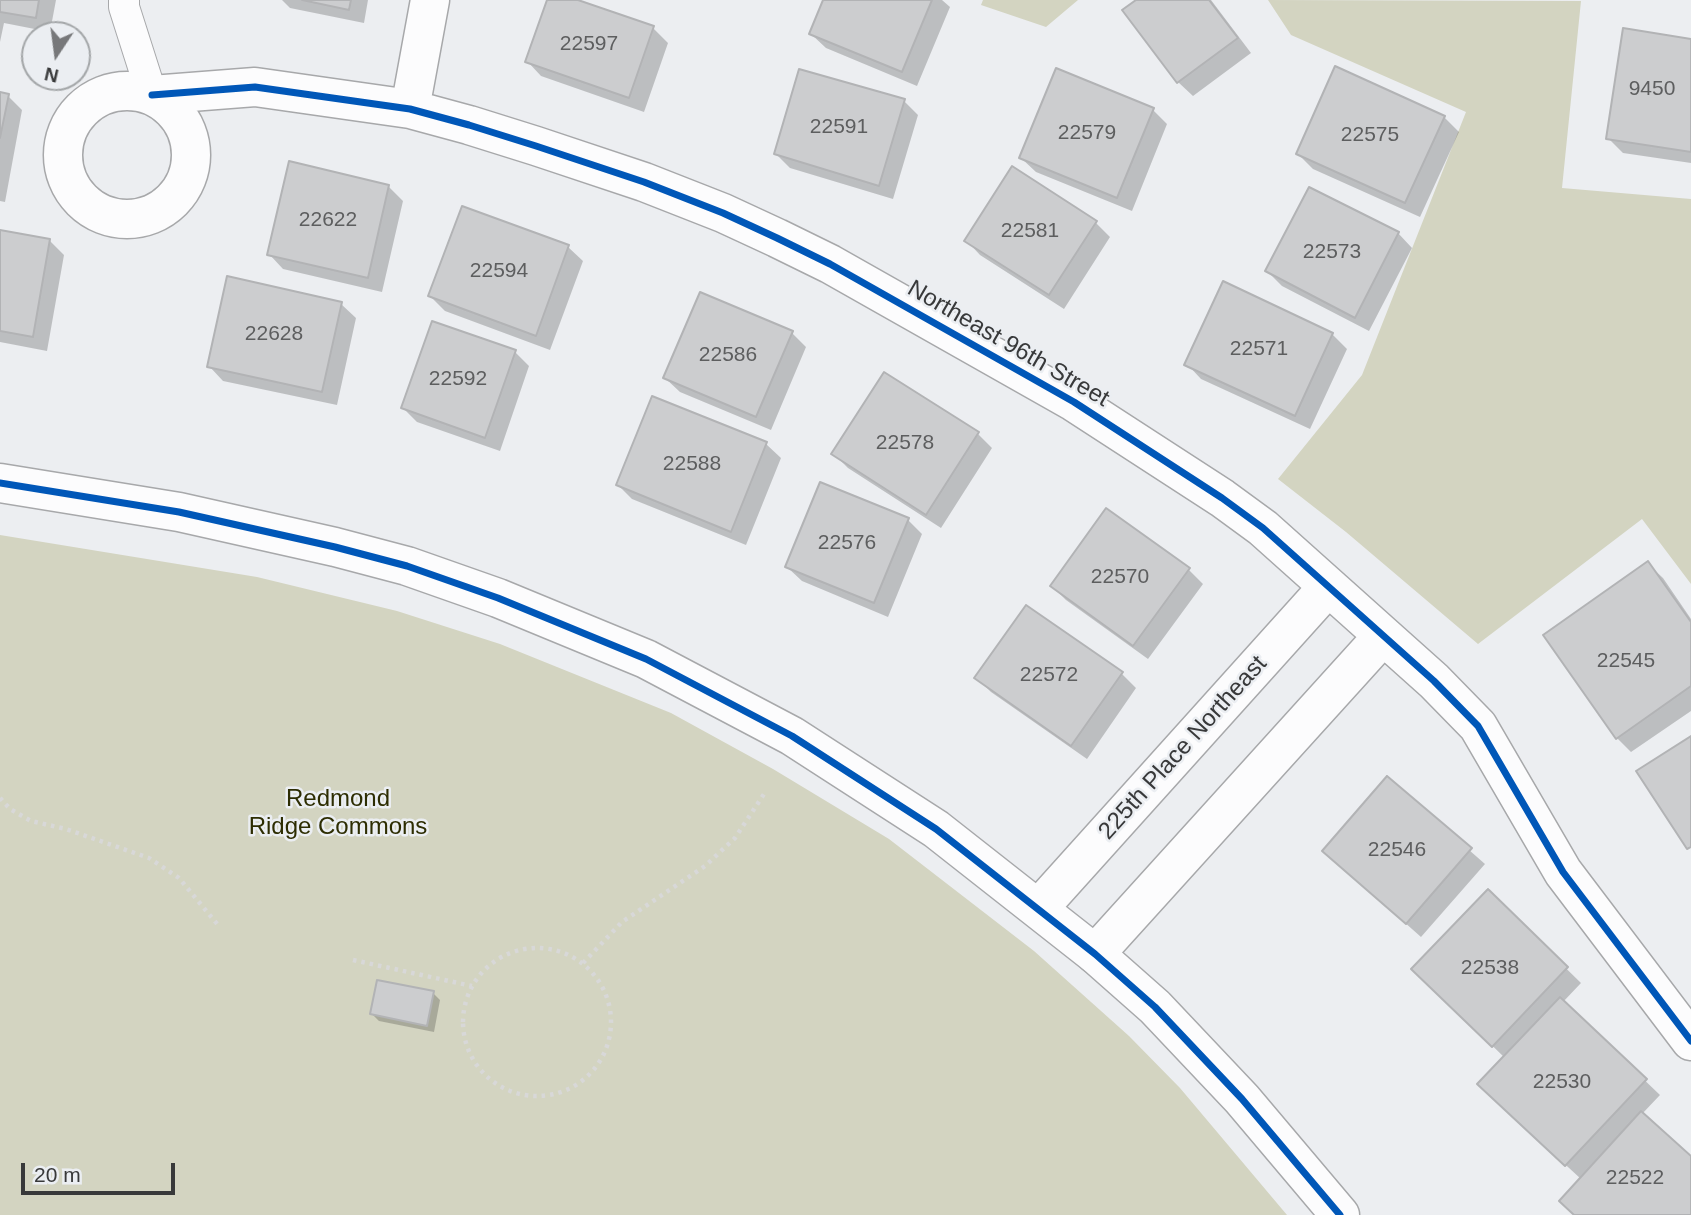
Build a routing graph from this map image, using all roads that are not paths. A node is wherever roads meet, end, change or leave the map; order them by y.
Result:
1 (124, 0) edge
2 (430, 0) edge
3 (152, 95) joint
4 (410, 109) junction
5 (0, 483) edge
6 (1327, 588) junction
7 (1383, 636) junction
8 (1039, 908) junction
9 (1095, 954) junction
10 (1691, 1041) edge
11 (1340, 1215) edge

1 - 3 lane
2 - 4 street
3 - 4 street, Northeast 96th Street
4 - 6 street, Northeast 96th Street
5 - 8 street
6 - 7 street, Northeast 96th Street
6 - 8 street, 225th Place Northeast
7 - 9 street
7 - 10 street, Northeast 96th Street
8 - 9 street
9 - 11 street

